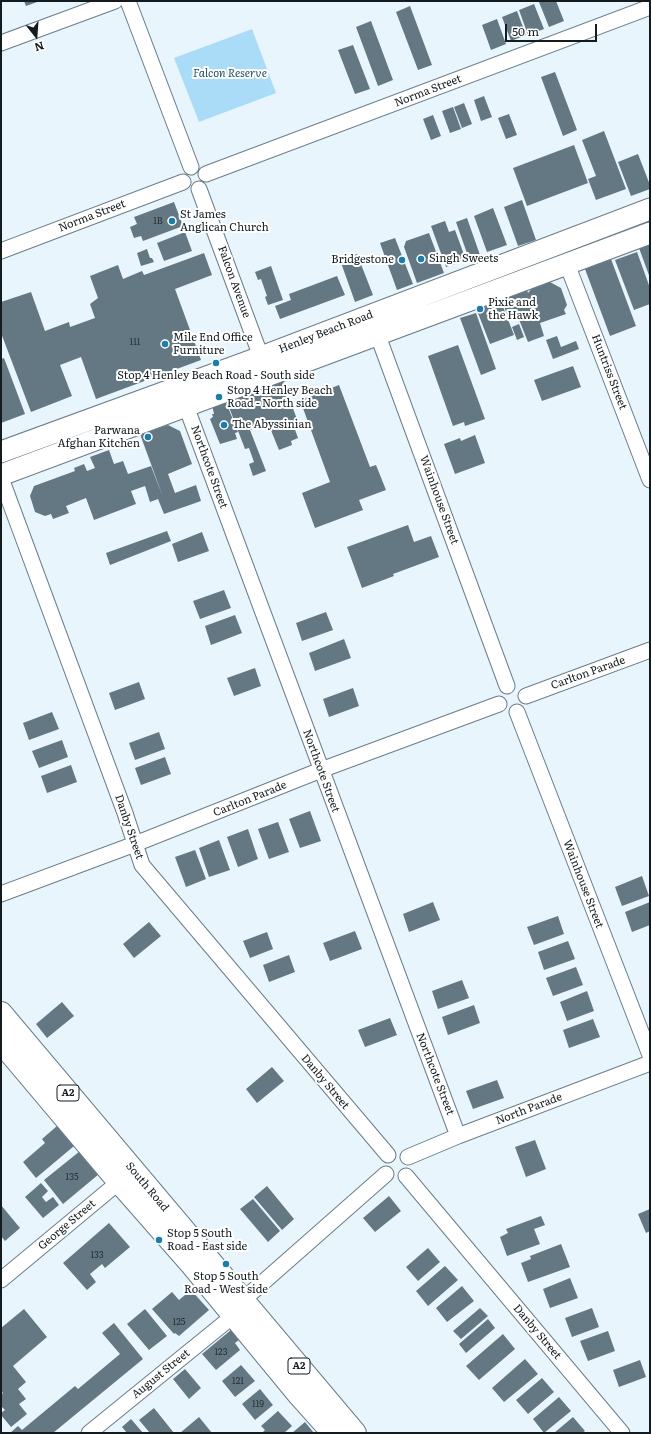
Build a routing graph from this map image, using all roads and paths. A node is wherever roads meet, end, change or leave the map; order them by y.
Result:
1 (115, 1) edge
2 (128, 1) edge
3 (650, 7) edge
4 (1, 43) edge
5 (191, 167) junction
6 (206, 174) junction
7 (183, 182) junction
8 (199, 189) junction
9 (650, 209) edge
10 (650, 233) edge
11 (1, 251) edge
12 (567, 264) junction
13 (370, 315) junction
14 (378, 334) junction
15 (264, 366) junction
16 (186, 406) junction
17 (1, 452) edge
18 (1, 475) edge
19 (1, 478) edge
20 (650, 480) edge
21 (650, 650) edge
22 (507, 686) junction
23 (526, 696) junction
24 (499, 704) junction
25 (517, 712) junction
26 (321, 770) junction
27 (135, 844) junction
28 (1, 894) edge
29 (1, 1014) edge
30 (1, 1042) edge
31 (650, 1055) edge
32 (650, 1063) edge
33 (458, 1136) junction
34 (388, 1155) junction
35 (408, 1157) junction
36 (386, 1174) junction
37 (406, 1176) junction
38 (127, 1177) junction
39 (1, 1280) edge
40 (238, 1308) junction
41 (89, 1433) edge
42 (333, 1433) edge
43 (355, 1433) edge
44 (622, 1433) edge

1 - 4 street
2 - 5 street
3 - 6 street, Norma Street
5 - 6 street
5 - 7 street
6 - 8 street
7 - 8 street
7 - 11 street, Norma Street
8 - 15 street, Falcon Avenue
9 - 13 main road, Henley Beach Road
10 - 12 main road, Henley Beach Road
12 - 14 main road, Henley Beach Road
12 - 20 street, Huntriss Street
13 - 14 street, Wainhouse Street
13 - 15 main road, Henley Beach Road
14 - 15 main road, Henley Beach Road
14 - 22 street, Wainhouse Street
15 - 16 main road, Henley Beach Road
15 - 17 main road, Henley Beach Road
16 - 18 main road, Henley Beach Road
16 - 26 street, Northcote Street
19 - 27 street, Danby Street
21 - 23 street, Carlton Parade
22 - 23 street
22 - 24 street
23 - 25 street
24 - 25 street
24 - 26 street, Carlton Parade
25 - 31 street, Wainhouse Street
26 - 27 street, Carlton Parade
26 - 33 street, Northcote Street
27 - 28 street, Carlton Parade
27 - 34 street, Danby Street
29 - 38 highway, South Road / A2
30 - 38 highway, South Road / A2
32 - 33 street, North Parade
33 - 35 street, North Parade
34 - 35 street
34 - 36 street
35 - 37 street
36 - 37 street
36 - 40 street
37 - 44 street, Danby Street
38 - 39 street, George Street
38 - 40 highway, South Road / A2
40 - 41 street, August Street
40 - 42 highway, South Road / A2
40 - 43 highway, South Road / A2

